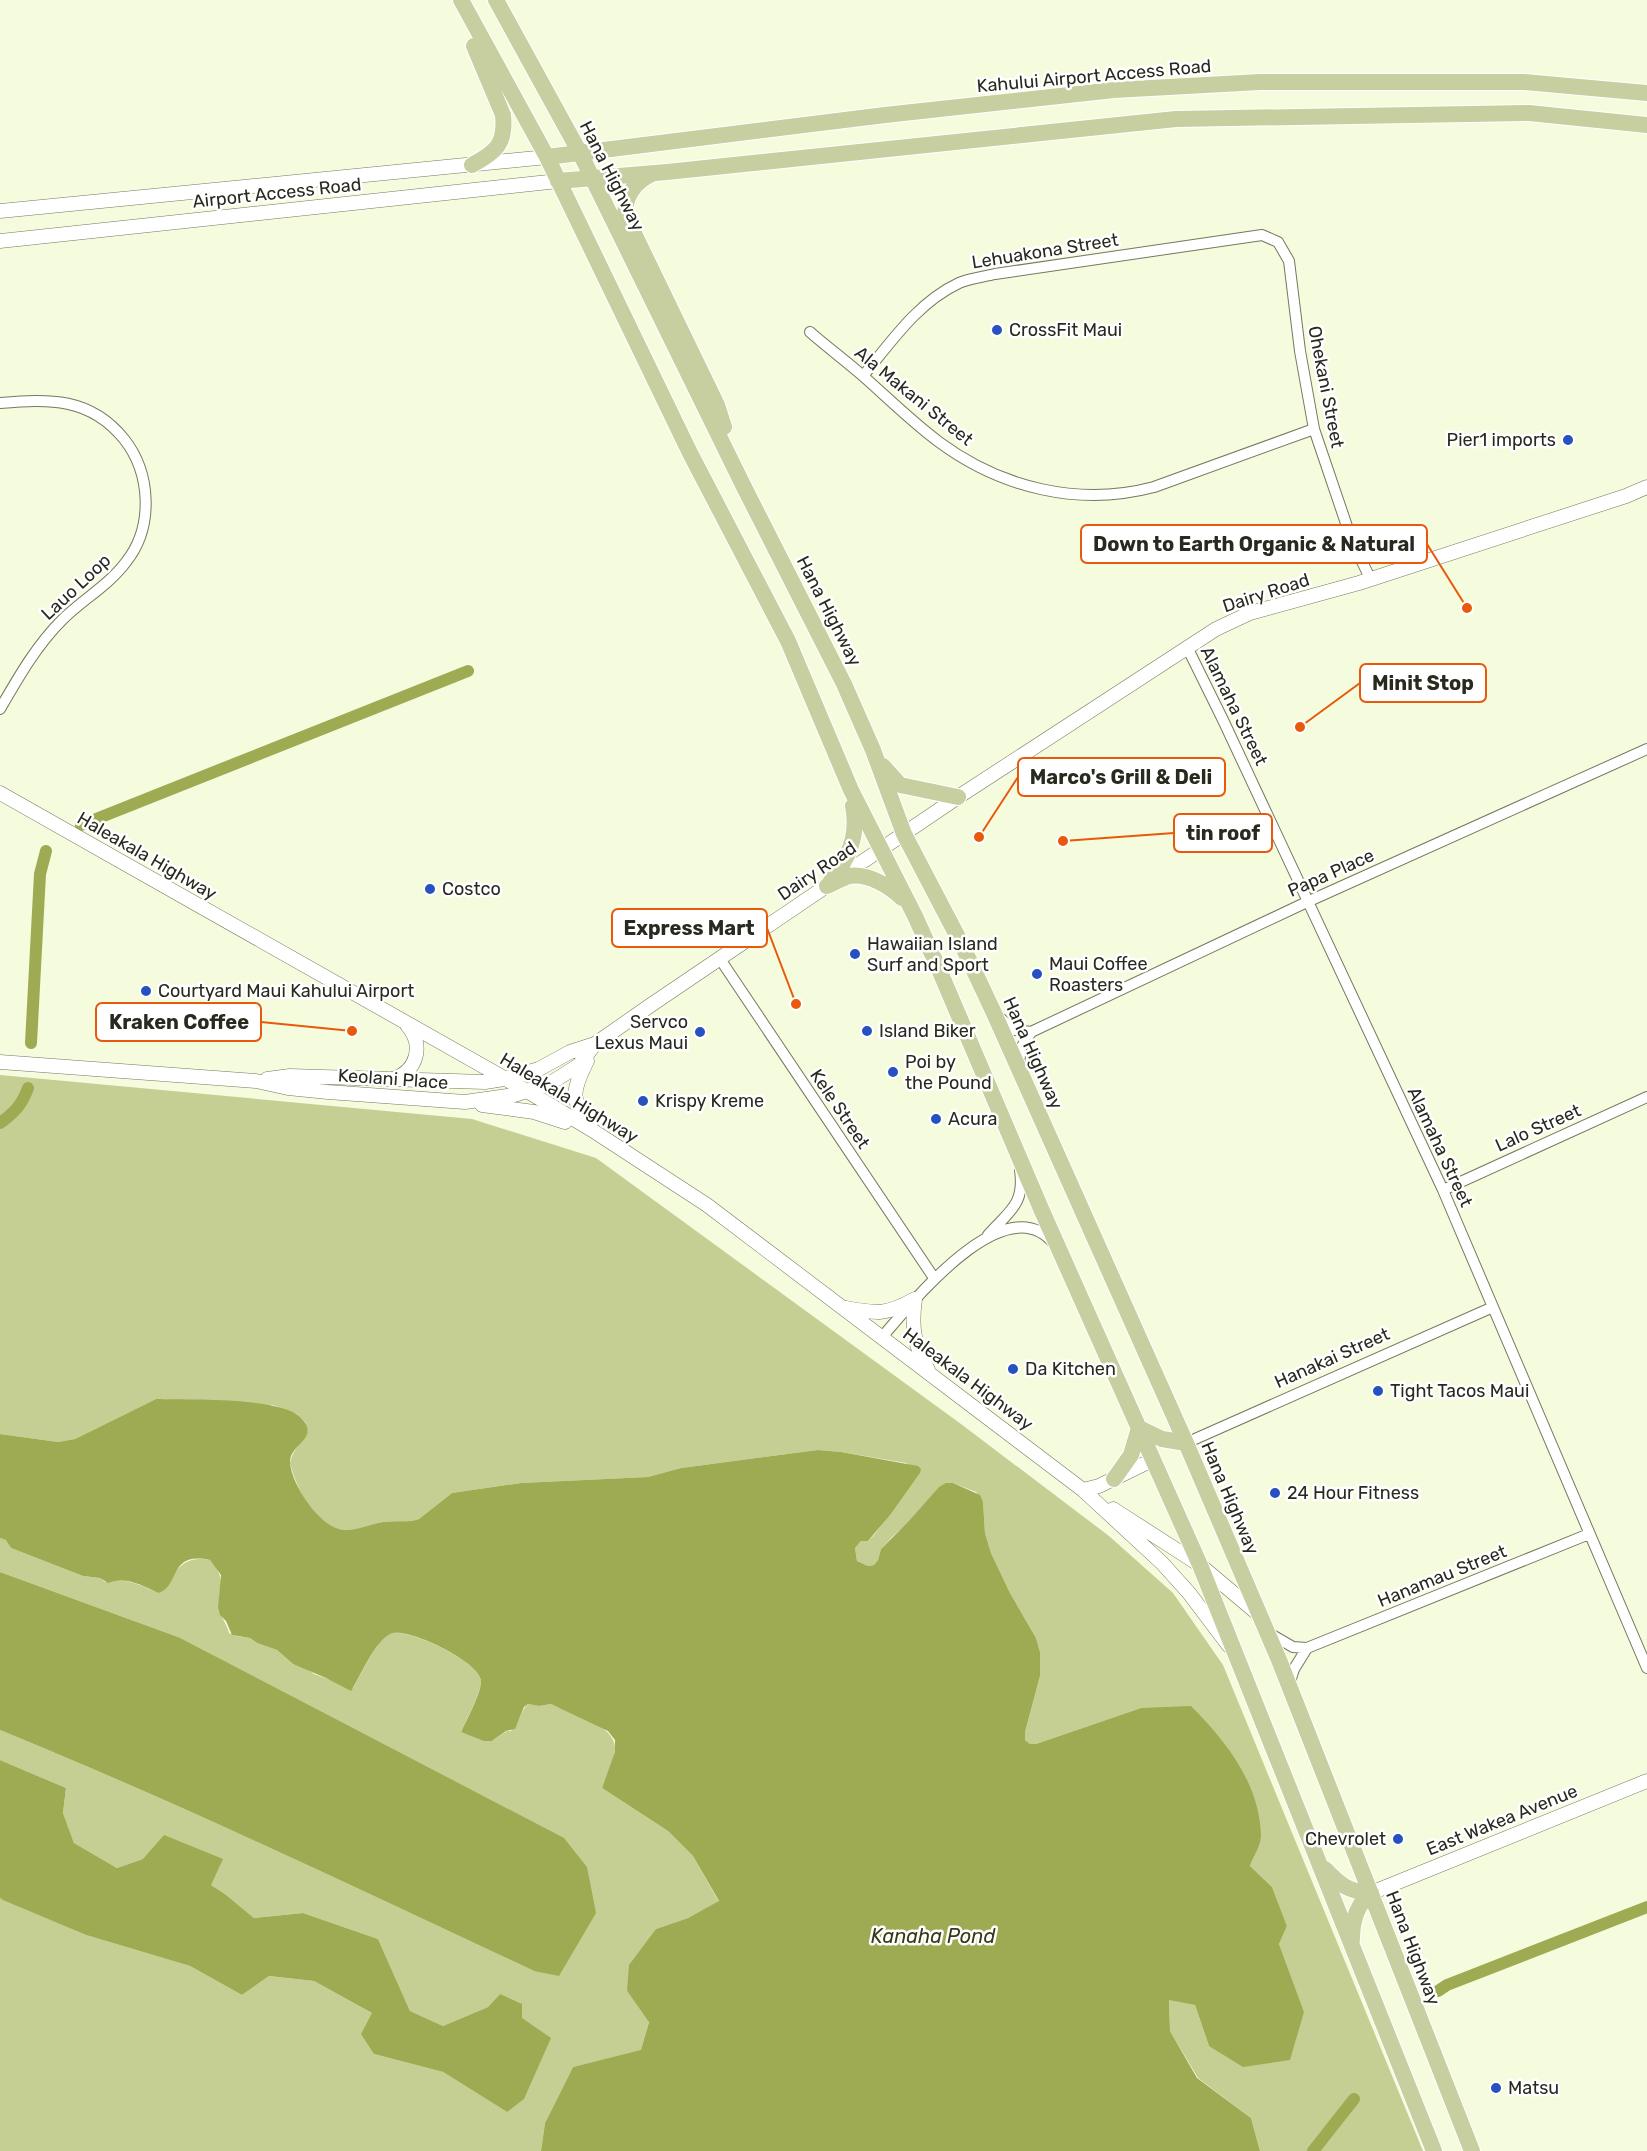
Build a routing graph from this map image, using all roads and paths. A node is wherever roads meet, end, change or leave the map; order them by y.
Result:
1 (450, 0) edge
2 (460, 0) edge
3 (496, 0) edge
4 (1647, 93) edge
5 (1647, 125) edge
6 (580, 153) junction
7 (547, 157) junction
8 (472, 165) junction
9 (667, 172) junction
10 (592, 178) junction
11 (558, 181) junction
12 (0, 211) edge
13 (1270, 238) joint
14 (0, 241) edge
15 (810, 332) dead end
16 (863, 376) junction
17 (0, 403) edge
18 (1314, 429) junction
19 (744, 487) junction
20 (1647, 487) edge
21 (1370, 578) junction
22 (1187, 646) junction
23 (0, 709) edge
24 (1647, 749) edge
25 (873, 750) junction
26 (851, 790) junction
27 (0, 793) edge
28 (958, 797) junction
29 (904, 834) junction
30 (881, 850) junction
31 (827, 886) junction
32 (1307, 902) junction
33 (915, 916) junction
34 (720, 959) junction
35 (993, 1011) junction
36 (403, 1022) junction
37 (1031, 1032) junction
38 (595, 1044) junction
39 (0, 1062) edge
40 (1022, 1075) junction
41 (487, 1076) junction
42 (504, 1079) junction
43 (388, 1080) junction
44 (256, 1081) junction
45 (527, 1091) junction
46 (359, 1094) junction
47 (1647, 1097) edge
48 (465, 1102) junction
49 (592, 1130) junction
50 (1017, 1152) junction
51 (1443, 1190) junction
52 (986, 1238) junction
53 (1062, 1254) junction
54 (934, 1278) junction
55 (915, 1299) junction
56 (841, 1307) junction
57 (1493, 1307) junction
58 (882, 1337) junction
59 (928, 1372) junction
60 (1139, 1428) junction
61 (1186, 1443) junction
62 (1154, 1459) junction
63 (1114, 1479) junction
64 (1083, 1490) junction
65 (1589, 1534) junction
66 (1200, 1565) junction
67 (1257, 1613) junction
68 (1265, 1631) junction
69 (1307, 1648) junction
70 (1239, 1660) junction
71 (1647, 1668) edge
72 (1288, 1686) junction
73 (1647, 1780) edge
74 (1319, 1861) junction
75 (1371, 1893) junction
76 (1352, 1944) junction
77 (1434, 2151) edge
78 (1472, 2151) edge

1 - 8 main road
2 - 7 main road
3 - 6 main road, Hana Highway
4 - 6 main road, Kahului Airport Access Road
5 - 9 main road
6 - 7 main road, Kahului Airport Access Road
6 - 10 main road, Hana Highway
7 - 8 street, Airport Access Road
7 - 11 main road
8 - 12 street, Airport Access Road
9 - 10 main road
9 - 19 main road
10 - 11 main road
10 - 19 main road, Hana Highway
11 - 14 street, Airport Access Road
11 - 26 main road
13 - 16 street, Lehuakona Street
13 - 18 street, Ohekani Street
15 - 16 street, Ala Makani Street
16 - 18 street, Ala Makani Street
17 - 23 street, Lauo Loop
18 - 21 street, Ohekani Street
19 - 25 main road, Hana Highway
20 - 21 street, Dairy Road
21 - 22 street, Dairy Road
22 - 28 street, Dairy Road
22 - 32 street, Alamaha Street
24 - 32 street, Papa Place
25 - 28 main road
25 - 29 main road, Hana Highway
26 - 30 main road
26 - 31 main road
27 - 36 street, Haleakala Highway
28 - 29 street, Dairy Road
29 - 30 street, Dairy Road
29 - 35 main road, Hana Highway
30 - 31 street, Dairy Road
30 - 33 main road
31 - 33 main road
31 - 34 street, Dairy Road
32 - 37 street, Papa Place
32 - 51 street, Alamaha Street
33 - 50 main road
34 - 38 street, Dairy Road
34 - 54 street, Kele Street
35 - 37 street
35 - 40 main road, Hana Highway
36 - 41 street, Haleakala Highway
36 - 43 street
37 - 40 street
38 - 42 street, Dairy Road
38 - 45 street, Dairy Road
38 - 49 street
39 - 44 street, Keolani Place
40 - 61 main road, Hana Highway
41 - 42 street, Haleakala Highway
41 - 43 street, Keolani Place
41 - 46 street
42 - 45 street, Haleakala Highway
43 - 44 street, Keolani Place
44 - 46 street, Keolani Place
45 - 48 street, Keolani Place
45 - 49 street, Haleakala Highway
46 - 48 street, Keolani Place
47 - 51 street, Lalo Street
48 - 49 street
49 - 56 street, Haleakala Highway
50 - 52 street
50 - 53 main road
51 - 57 street, Alamaha Street
52 - 53 street
52 - 54 street
53 - 60 main road
54 - 55 street
55 - 56 street
55 - 58 street
55 - 59 street
56 - 58 street, Haleakala Highway
57 - 61 street, Hanakai Street
57 - 65 street, Alamaha Street
58 - 59 street, Haleakala Highway
59 - 64 street, Haleakala Highway
60 - 61 main road
60 - 62 main road
60 - 63 main road
61 - 62 main road
61 - 67 main road, Hana Highway
62 - 63 street
62 - 66 main road
63 - 64 street
64 - 66 street, Haleakala Highway
64 - 70 street, Haleakala Highway
65 - 69 street, Hanamau Street
65 - 71 street, Alamaha Street
66 - 67 street, Haleakala Highway
66 - 70 main road
67 - 68 main road, Hana Highway
68 - 69 street
68 - 72 main road, Hana Highway
69 - 72 street
70 - 74 main road
72 - 75 main road, Hana Highway
73 - 75 street, East Wakea Avenue
74 - 75 main road
74 - 76 main road
75 - 76 main road
75 - 78 main road, Hana Highway
76 - 77 main road

